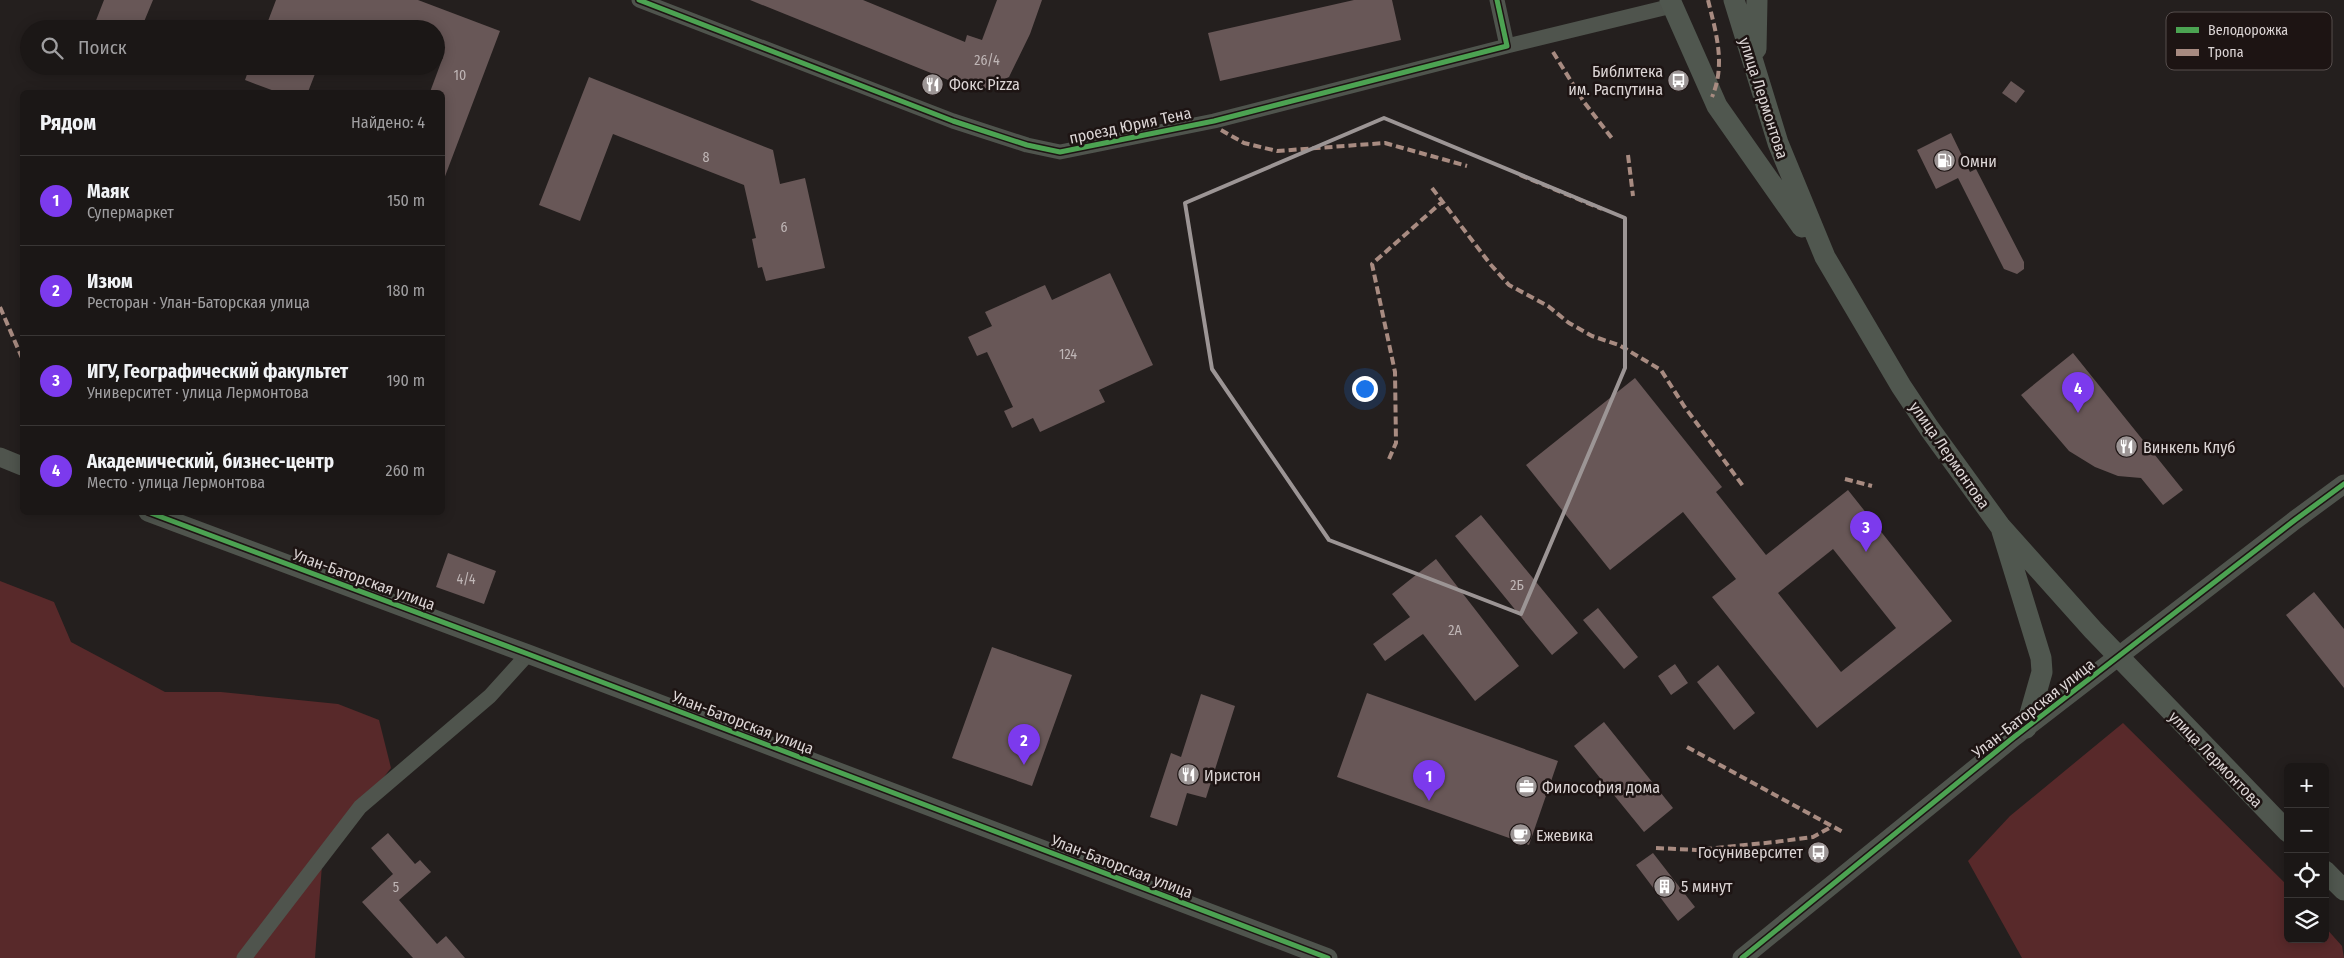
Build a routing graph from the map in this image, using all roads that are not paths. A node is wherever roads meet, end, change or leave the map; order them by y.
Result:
1 (639, 0) edge
2 (1497, 0) edge
3 (1734, 0) edge
4 (1757, 0) edge
5 (1671, 3) edge
6 (1507, 46) junction
7 (1766, 108) junction
8 (1825, 258) junction
9 (0, 457) edge
10 (20, 465) edge
11 (2344, 484) edge
12 (156, 515) edge
13 (2000, 526) junction
14 (528, 654) junction
15 (2118, 658) junction
16 (2026, 728) junction
17 (2284, 828) edge
18 (2329, 874) edge
19 (2344, 890) edge
20 (244, 958) edge
21 (1328, 958) edge
22 (1742, 958) edge

1 - 6 street, проезд Юрия Тена
2 - 6 street
3 - 7 main road, улица Лермонтова
4 - 7 main road
5 - 6 street, проезд Юрия Тена
5 - 8 main road
7 - 8 main road, улица Лермонтова
8 - 13 main road, улица Лермонтова
9 - 10 street
11 - 15 street, Улан-Баторская улица
12 - 14 street, Улан-Баторская улица
13 - 15 main road, улица Лермонтова
13 - 16 main road
14 - 20 street
14 - 21 street, Улан-Баторская улица
15 - 16 street, Улан-Баторская улица
15 - 17 main road, улица Лермонтова
16 - 22 street, Улан-Баторская улица
18 - 19 main road

